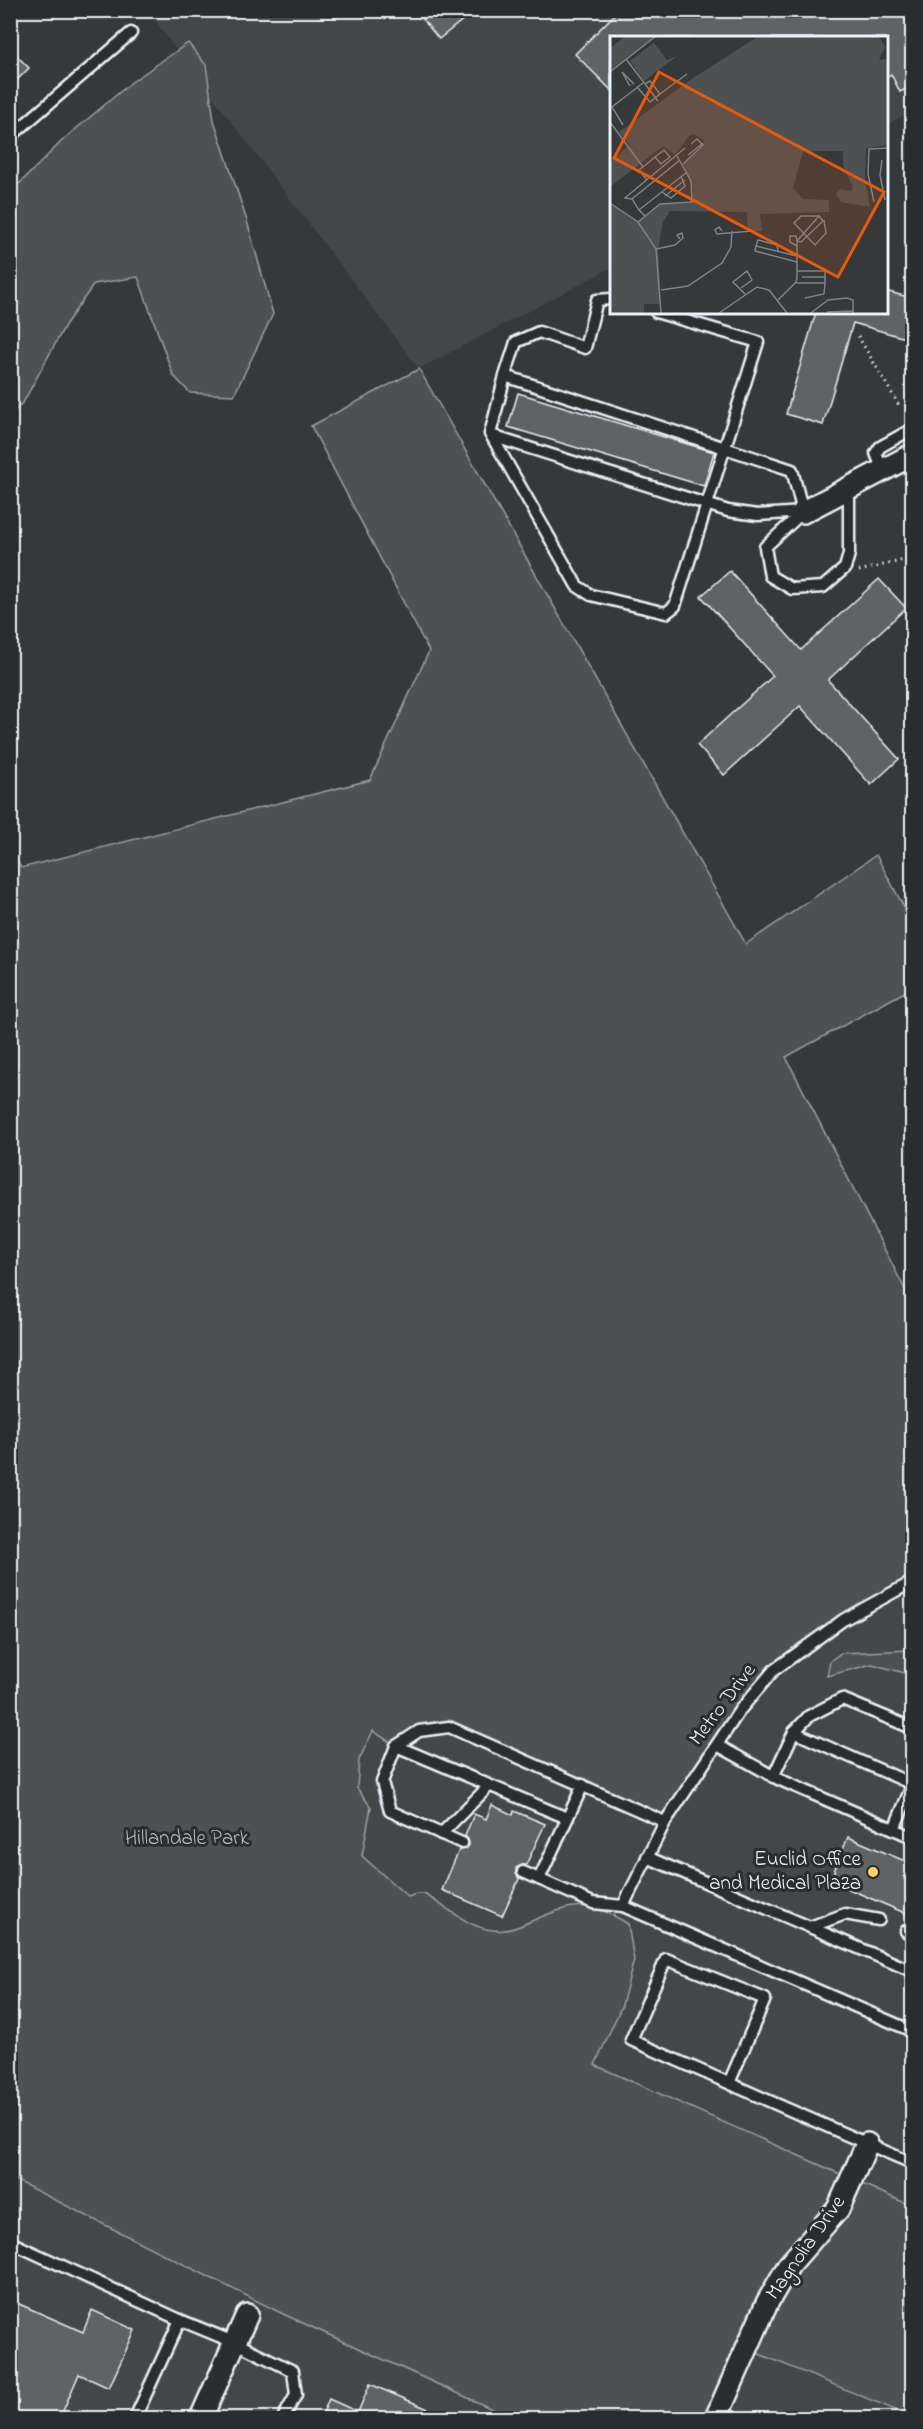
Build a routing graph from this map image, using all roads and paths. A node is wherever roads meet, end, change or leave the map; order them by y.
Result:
1 (130, 33) dead end
2 (10, 137) edge
3 (610, 299) edge
4 (663, 314) edge
5 (858, 336) dead end
6 (505, 376) junction
7 (900, 407) dead end
8 (912, 429) edge
9 (490, 434) junction
10 (724, 448) junction
11 (912, 455) edge
12 (883, 471) junction
13 (849, 488) junction
14 (707, 505) junction
15 (803, 512) junction
16 (912, 558) edge
17 (854, 573) dead end
18 (912, 1582) edge
19 (912, 1728) edge
20 (794, 1732) junction
21 (717, 1745) junction
22 (396, 1746) junction
23 (773, 1777) junction
24 (584, 1785) junction
25 (912, 1785) edge
26 (489, 1786) junction
27 (567, 1818) junction
28 (664, 1822) junction
29 (894, 1829) junction
30 (441, 1834) junction
31 (912, 1837) edge
32 (462, 1844) dead end
33 (647, 1857) junction
34 (523, 1872) dead end
35 (539, 1879) junction
36 (623, 1906) junction
37 (879, 1920) dead end
38 (810, 1927) junction
39 (912, 1971) edge
40 (912, 2031) edge
41 (729, 2084) junction
42 (867, 2144) junction
43 (912, 2163) edge
44 (10, 2242) edge
45 (247, 2315) dead end
46 (180, 2320) junction
47 (236, 2343) junction
48 (135, 2418) edge
49 (201, 2418) edge
50 (283, 2418) edge
51 (716, 2418) edge

1 - 2 lane
3 - 6 lane
4 - 10 lane
5 - 7 path
6 - 9 lane
6 - 10 lane
8 - 12 lane
9 - 14 lane
9 - 14 lane
10 - 14 lane
10 - 15 lane
11 - 12 street
12 - 13 street
13 - 15 street
13 - 15 lane
14 - 15 lane
16 - 17 path
18 - 21 lane, Metro Drive
19 - 20 lane
20 - 23 lane
20 - 25 lane
21 - 23 lane
21 - 28 lane, Metro Drive
22 - 24 lane
22 - 26 lane
22 - 30 lane
23 - 29 lane
24 - 27 lane
24 - 28 lane
25 - 29 lane
26 - 27 lane
26 - 30 lane
27 - 35 lane
28 - 33 lane, Metro Drive
29 - 31 lane
30 - 32 lane
33 - 36 lane, Metro Drive
33 - 38 lane
34 - 35 lane
35 - 36 lane
36 - 40 lane
37 - 38 lane
38 - 39 lane
41 - 41 lane
41 - 42 lane
42 - 43 lane
42 - 51 street, Magnolia Drive
44 - 46 lane
45 - 47 street
46 - 47 lane
46 - 48 lane
47 - 49 street
47 - 50 lane

